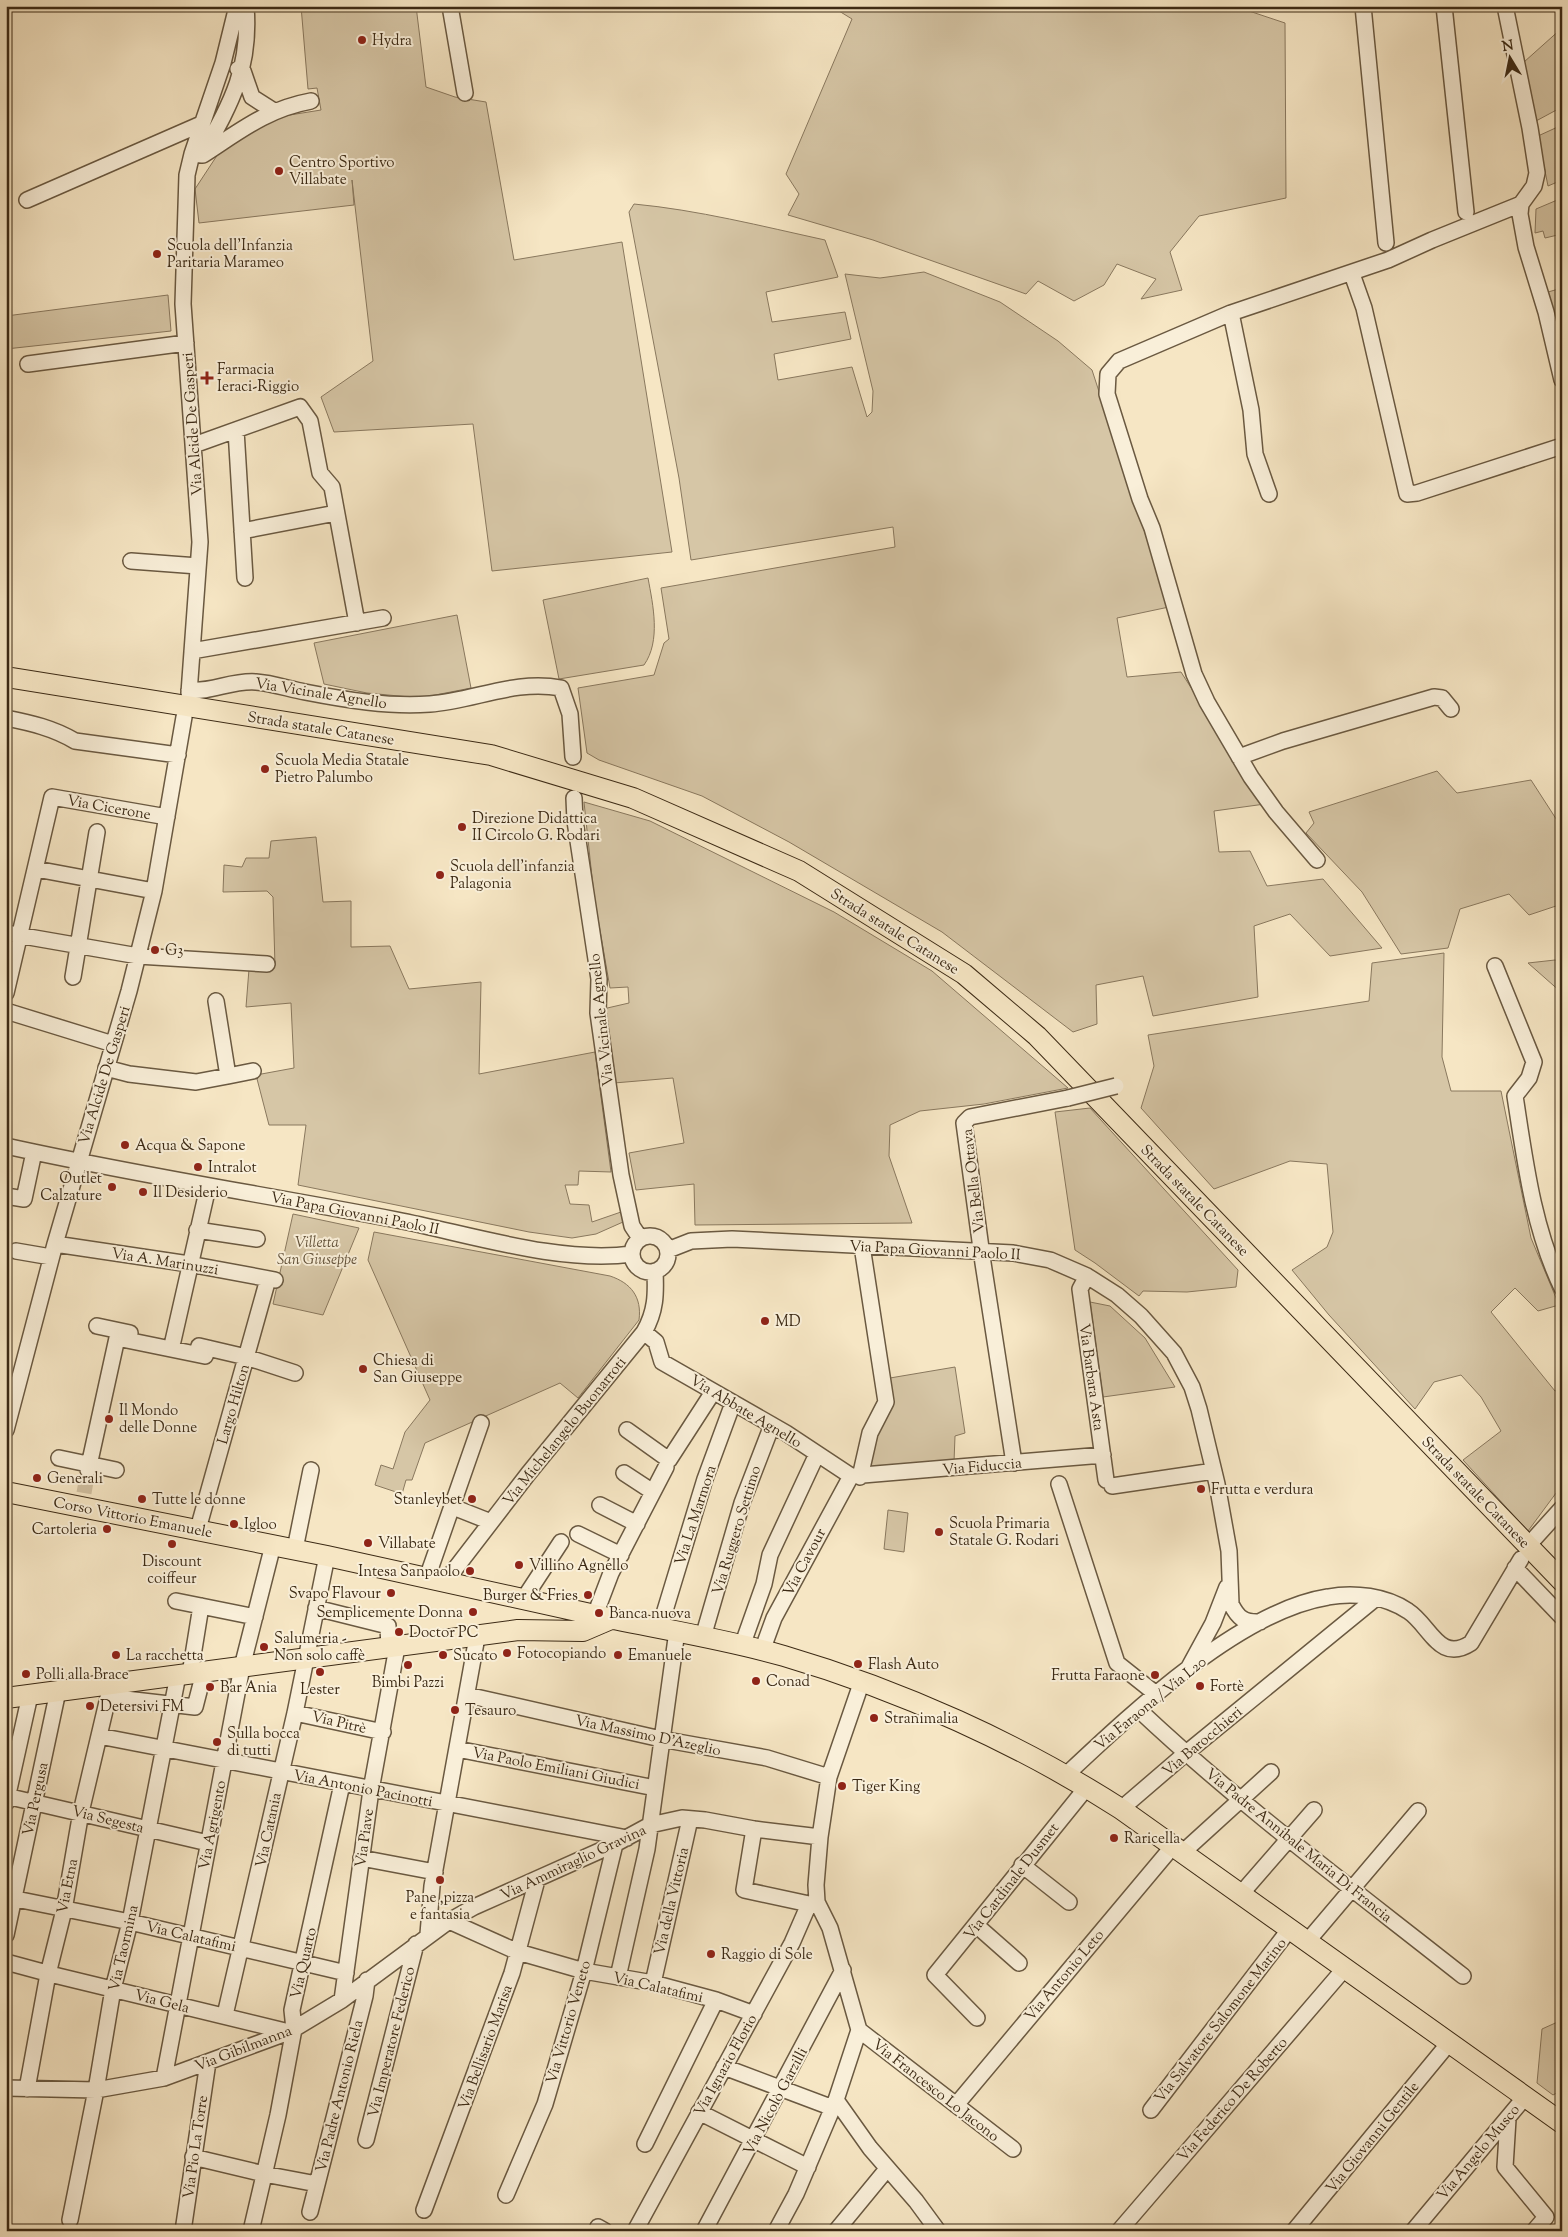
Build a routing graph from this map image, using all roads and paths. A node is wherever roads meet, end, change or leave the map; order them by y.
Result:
1 (237, 6) edge
2 (246, 6) edge
3 (450, 6) edge
4 (1363, 6) edge
5 (1444, 6) edge
6 (1505, 6) edge
7 (223, 63) junction
8 (242, 71) junction
9 (464, 93) dead end
10 (311, 101) dead end
11 (209, 102) junction
12 (228, 108) junction
13 (274, 111) junction
14 (201, 124) junction
15 (197, 155) junction
16 (28, 200) dead end
17 (1521, 204) junction
18 (1466, 212) dead end
19 (1386, 243) dead end
20 (1352, 274) junction
21 (1231, 314) junction
22 (186, 343) junction
23 (28, 364) dead end
24 (1562, 380) edge
25 (236, 430) junction
26 (194, 445) junction
27 (1562, 446) edge
28 (1269, 494) dead end
29 (336, 513) junction
30 (242, 530) junction
31 (131, 561) dead end
32 (198, 566) junction
33 (245, 578) dead end
34 (383, 618) dead end
35 (357, 623) junction
36 (192, 651) junction
37 (6, 677) edge
38 (189, 692) joint
39 (1450, 709) dead end
40 (184, 717) dead end
41 (6, 718) edge
42 (178, 755) junction
43 (573, 757) dead end
44 (1239, 757) junction
45 (574, 798) dead end
46 (167, 817) junction
47 (97, 832) dead end
48 (1318, 860) dead end
49 (36, 870) junction
50 (88, 879) junction
51 (154, 891) junction
52 (14, 934) edge
53 (77, 946) junction
54 (138, 956) junction
55 (267, 964) dead end
56 (1495, 966) dead end
57 (73, 977) dead end
58 (6, 993) edge
59 (216, 1001) dead end
60 (6, 1011) edge
61 (113, 1044) junction
62 (106, 1068) junction
63 (253, 1071) dead end
64 (228, 1076) junction
65 (1116, 1086) dead end
66 (6, 1146) edge
67 (34, 1152) junction
68 (78, 1162) junction
69 (208, 1187) junction
70 (6, 1196) edge
71 (197, 1230) junction
72 (640, 1238) junction
73 (258, 1239) dead end
74 (862, 1246) junction
75 (53, 1250) junction
76 (668, 1250) junction
77 (16, 1251) dead end
78 (981, 1251) junction
79 (632, 1254) junction
80 (189, 1264) junction
81 (655, 1271) junction
82 (1087, 1276) junction
83 (271, 1280) joint
84 (1562, 1288) edge
85 (97, 1326) dead end
86 (644, 1332) junction
87 (173, 1341) junction
88 (208, 1348) junction
89 (246, 1357) junction
90 (294, 1373) dead end
91 (713, 1392) junction
92 (733, 1403) junction
93 (481, 1423) dead end
94 (772, 1425) junction
95 (6, 1430) edge
96 (626, 1430) dead end
97 (817, 1454) junction
98 (1103, 1455) junction
99 (59, 1458) dead end
100 (1014, 1463) junction
101 (89, 1467) junction
102 (666, 1467) dead end
103 (116, 1470) dead end
104 (311, 1470) dead end
105 (1214, 1472) junction
106 (624, 1473) dead end
107 (856, 1476) junction
108 (1058, 1484) dead end
109 (6, 1492) edge
110 (653, 1492) junction
111 (600, 1505) dead end
112 (453, 1507) junction
113 (1562, 1508) edge
114 (491, 1522) junction
115 (636, 1524) junction
116 (198, 1529) junction
117 (578, 1534) dead end
118 (1534, 1539) dead end
119 (561, 1542) dead end
120 (273, 1545) junction
121 (294, 1549) junction
122 (620, 1555) junction
123 (327, 1556) junction
124 (436, 1580) junction
125 (1229, 1580) junction
126 (1562, 1581) edge
127 (1376, 1598) junction
128 (523, 1600) junction
129 (176, 1601) dead end
130 (201, 1606) junction
131 (316, 1608) junction
132 (1218, 1611) junction
133 (1236, 1614) junction
134 (1562, 1616) edge
135 (255, 1617) junction
136 (603, 1617) junction
137 (1260, 1622) junction
138 (668, 1629) junction
139 (518, 1630) junction
140 (477, 1636) junction
141 (703, 1637) junction
142 (1234, 1638) junction
143 (742, 1646) junction
144 (393, 1647) junction
145 (762, 1650) junction
146 (305, 1659) junction
147 (242, 1667) junction
148 (1188, 1668) junction
149 (191, 1674) junction
150 (862, 1681) junction
151 (109, 1691) junction
152 (58, 1692) junction
153 (1156, 1694) junction
154 (30, 1695) junction
155 (467, 1695) junction
156 (6, 1698) edge
157 (172, 1705) junction
158 (1139, 1710) junction
159 (295, 1712) junction
160 (383, 1732) junction
161 (100, 1736) junction
162 (661, 1739) junction
163 (457, 1749) junction
164 (164, 1750) junction
165 (1185, 1754) junction
166 (225, 1761) junction
167 (281, 1772) junction
168 (1272, 1772) dead end
169 (1066, 1775) junction
170 (829, 1777) junction
171 (342, 1784) junction
172 (1087, 1787) junction
173 (655, 1788) junction
174 (371, 1790) junction
175 (7, 1798) edge
176 (1240, 1799) junction
177 (34, 1801) junction
178 (447, 1804) junction
179 (1121, 1809) junction
180 (1314, 1810) dead end
181 (1418, 1811) dead end
182 (81, 1812) junction
183 (690, 1819) junction
184 (650, 1826) junction
185 (149, 1829) junction
186 (754, 1830) junction
187 (820, 1837) junction
188 (1288, 1839) junction
189 (621, 1841) junction
190 (208, 1844) junction
191 (1177, 1849) junction
192 (362, 1858) junction
193 (1022, 1866) junction
194 (435, 1872) junction
195 (537, 1880) junction
196 (1353, 1889) junction
197 (1240, 1895) junction
198 (10, 1898) edge
199 (1069, 1902) dead end
200 (813, 1903) junction
201 (64, 1910) junction
202 (449, 1921) junction
203 (130, 1922) junction
204 (976, 1925) junction
205 (1288, 1930) junction
206 (428, 1934) junction
207 (6, 1935) edge
208 (190, 1937) junction
209 (1306, 1943) junction
210 (416, 1944) junction
211 (241, 1948) junction
212 (518, 1952) junction
213 (6, 1962) edge
214 (1019, 1963) dead end
215 (303, 1964) junction
216 (1345, 1968) junction
217 (843, 1970) junction
218 (584, 1971) junction
219 (346, 1973) junction
220 (48, 1974) junction
221 (1463, 1976) dead end
222 (618, 1977) junction
223 (367, 1980) junction
224 (653, 1983) junction
225 (113, 1989) junction
226 (342, 2000) junction
227 (716, 2000) junction
228 (177, 2004) junction
229 (754, 2014) junction
230 (225, 2015) junction
231 (977, 2018) dead end
232 (291, 2030) junction
233 (859, 2030) junction
234 (1449, 2043) junction
235 (208, 2062) junction
236 (724, 2067) junction
237 (164, 2078) junction
238 (6, 2088) edge
239 (27, 2089) junction
240 (781, 2089) junction
241 (96, 2090) junction
242 (1525, 2097) junction
243 (834, 2104) junction
244 (956, 2105) junction
245 (1151, 2110) dead end
246 (699, 2112) junction
247 (1508, 2119) junction
248 (1562, 2123) edge
249 (366, 2140) dead end
250 (754, 2140) junction
251 (645, 2144) dead end
252 (1013, 2150) dead end
253 (193, 2157) junction
254 (808, 2167) junction
255 (887, 2169) junction
256 (264, 2174) junction
257 (317, 2184) junction
258 (506, 2194) dead end
259 (424, 2210) dead end
260 (310, 2212) dead end
261 (70, 2220) dead end
262 (183, 2231) edge
263 (251, 2231) edge
264 (635, 2231) edge
265 (704, 2231) edge
266 (776, 2231) edge
267 (836, 2231) edge
268 (938, 2231) edge
269 (1119, 2231) edge
270 (1294, 2231) edge
271 (1413, 2231) edge
272 (1534, 2231) edge

1 - 7 street, Via Alcide De Gasperi
2 - 8 street, Via Alcide De Gasperi
3 - 9 street
4 - 19 street
5 - 18 street
6 - 17 street
7 - 8 street
7 - 11 street, Via Alcide De Gasperi
8 - 12 street, Via Alcide De Gasperi
8 - 13 street
10 - 13 street
11 - 12 street
11 - 14 street, Via Alcide De Gasperi
12 - 15 street, Via Alcide De Gasperi
13 - 15 street
14 - 15 street, Via Alcide De Gasperi
14 - 16 street
15 - 22 street, Via Alcide De Gasperi
17 - 20 street
17 - 24 street
20 - 21 street
20 - 27 street
21 - 28 street
21 - 44 street
22 - 23 street
22 - 26 street, Via Alcide De Gasperi
25 - 26 street
25 - 29 street
25 - 30 street
26 - 32 street, Via Alcide De Gasperi
29 - 30 street
29 - 35 street
30 - 33 street
31 - 32 street
32 - 36 street, Via Alcide De Gasperi
34 - 35 street
35 - 36 street
36 - 38 street, Via Alcide De Gasperi
37 - 126 main road, Strada statale Catanese
38 - 43 street, Via Vicinale Agnello
39 - 44 street
40 - 42 street, Via Alcide De Gasperi
41 - 42 street
42 - 46 street, Via Alcide De Gasperi
44 - 48 street
45 - 72 street, Via Vicinale Agnello
46 - 49 street, Via Cicerone
46 - 51 street, Via Alcide De Gasperi
47 - 50 street
49 - 50 street
49 - 52 street
50 - 51 street
50 - 53 street
51 - 54 street, Via Alcide De Gasperi
52 - 53 street
52 - 58 street
53 - 54 street
53 - 57 street
54 - 55 street
54 - 61 street, Via Alcide De Gasperi
56 - 84 street
59 - 64 street
60 - 61 street
61 - 62 street, Via Alcide De Gasperi
62 - 64 street
62 - 68 street, Via Alcide De Gasperi
63 - 64 street
65 - 78 street, Via Bella Ottava, bridge
66 - 67 street, Via Papa Giovanni Paolo II
67 - 68 street, Via Papa Giovanni Paolo II
67 - 70 street
68 - 69 street, Via Papa Giovanni Paolo II
68 - 75 street, Via Alcide De Gasperi
69 - 71 street
69 - 79 street, Via Papa Giovanni Paolo II
71 - 73 street
71 - 80 street
72 - 76 street
72 - 79 street
74 - 76 street, Via Papa Giovanni Paolo II
74 - 78 street, Via Papa Giovanni Paolo II
74 - 107 street, Via Cavour
75 - 77 street, Via A. Marinuzzi
75 - 80 street, Via A. Marinuzzi
75 - 95 street, Via Alcide De Gasperi
76 - 81 street
78 - 82 street, Via Papa Giovanni Paolo II
78 - 100 street, Via Bella Ottava
79 - 81 street
80 - 83 street, Via A. Marinuzzi
80 - 87 street
81 - 86 street, Via Michelangelo Buonarroti
82 - 98 street, Via Barbara Asta
82 - 105 street, Via Papa Giovanni Paolo II
83 - 89 street, Largo Hilton
85 - 87 street
86 - 91 street, Via Abbate Agnello
86 - 114 street, Via Michelangelo Buonarroti
87 - 88 street
88 - 89 street
88 - 101 street
89 - 90 street
89 - 116 street, Largo Hilton
91 - 92 street, Via Abbate Agnello
91 - 96 street
92 - 94 street, Via Abbate Agnello
92 - 138 street, Via La Marmora
93 - 112 street
94 - 97 street, Via Abbate Agnello
94 - 141 street, Via Ruggero Settimo
97 - 107 street, Via Abbate Agnello
97 - 143 street
98 - 100 street, Via Fiduccia
98 - 105 street, Via Barbara Asta
99 - 101 street
100 - 107 street, Via Fiduccia
101 - 103 street
102 - 110 street
104 - 121 street
105 - 125 street, Via Papa Giovanni Paolo II
106 - 110 street
107 - 145 street, Via Cavour
108 - 153 street
109 - 116 main road, Corso Vittorio Emanuele
110 - 115 street
111 - 115 street
112 - 114 street
112 - 124 street
113 - 118 street
114 - 124 street, Via Michelangelo Buonarroti
115 - 122 street
116 - 120 main road, Corso Vittorio Emanuele
117 - 122 street
119 - 128 street
120 - 121 main road, Corso Vittorio Emanuele
120 - 135 street, Via Agrigento
121 - 123 main road, Corso Vittorio Emanuele
122 - 136 street
123 - 124 main road, Corso Vittorio Emanuele
123 - 131 street, Via Catania
124 - 128 main road, Corso Vittorio Emanuele
125 - 132 street
125 - 133 street
127 - 134 street, Via Faraona / Via L20
127 - 137 street, Via Faraona / Via L20
127 - 165 street, Via Barocchieri
128 - 136 main road, Corso Vittorio Emanuele
128 - 139 main road
129 - 130 street
130 - 135 street
130 - 149 street
131 - 144 street, Via Piave
131 - 146 street, Via Catania
132 - 133 street
132 - 148 street
133 - 137 street
133 - 142 street
135 - 147 street, Via Agrigento
136 - 138 main road, Corso Vittorio Emanuele
136 - 139 main road
137 - 142 street, Via Faraona / Via L20
138 - 141 main road, Corso Vittorio Emanuele
138 - 162 street, Via La Marmora
139 - 140 main road
140 - 144 main road
140 - 155 street
141 - 143 main road, Corso Vittorio Emanuele
142 - 148 street, Via Faraona / Via L20
143 - 145 main road, Corso Vittorio Emanuele
144 - 146 main road
144 - 160 street, Via Piave
145 - 150 main road, Corso Vittorio Emanuele
146 - 147 main road
146 - 159 street, Via Catania
147 - 149 main road
147 - 166 street, Via Agrigento
148 - 153 street, Via Faraona / Via L20
149 - 151 main road
149 - 157 street, Via Taormina
149 - 157 street
150 - 169 main road, Corso Vittorio Emanuele
150 - 170 street
151 - 152 main road
151 - 157 street
151 - 161 street, Via Etna
152 - 154 main road
152 - 177 street, Via Pergusa
153 - 158 street, Via Faraona / Via L20
154 - 156 main road
154 - 175 street
155 - 162 street, Via Massimo D'Azeglio
155 - 163 street
157 - 164 street, Via Taormina
158 - 165 street, Via Padre Annibale Maria Di Francia
158 - 169 street, Via Faraona / Via L20
159 - 160 street, Via Pitrè
159 - 167 street, Via Catania
160 - 174 street, Via Piave
161 - 164 street, Via Antonio Pacinotti
161 - 182 street, Via Etna
162 - 170 street, Via Massimo D'Azeglio
162 - 173 street, Via La Marmora
163 - 173 street, Via Paolo Emiliani Giudici
163 - 178 street
164 - 166 street, Via Antonio Pacinotti
164 - 185 street, Via Taormina
165 - 176 street, Via Padre Annibale Maria Di Francia
165 - 179 street, Via Barocchieri
166 - 167 street, Via Antonio Pacinotti
166 - 190 street, Via Agrigento
167 - 171 street, Via Antonio Pacinotti
167 - 211 street, Via Catania
168 - 176 street, Via Antonio Leto
169 - 172 main road, Corso Vittorio Emanuele
170 - 187 street
171 - 174 street, Via Antonio Pacinotti
171 - 215 street, Via Quarto
172 - 179 main road, Corso Vittorio Emanuele
172 - 193 street, Via Cardinale Dusmet
173 - 184 street, Via La Marmora
174 - 178 street, Via Antonio Pacinotti
174 - 192 street, Via Piave
175 - 177 street, Via Segesta
176 - 188 street, Via Padre Annibale Maria Di Francia
176 - 191 street, Via Antonio Leto
177 - 182 street, Via Segesta
177 - 198 street, Via Pergusa
178 - 189 street, Via Antonio Pacinotti
178 - 194 street
179 - 191 main road, Corso Vittorio Emanuele
180 - 188 street
181 - 196 street
182 - 185 street, Via Segesta
182 - 201 street, Via Etna
183 - 184 street, Via Ammiraglio Gravina
183 - 186 street, Via Ammiraglio Gravina
183 - 224 street, Via della Vittoria
184 - 189 street, Via Ammiraglio Gravina
184 - 222 street, Via La Marmora
185 - 190 street, Via Segesta
185 - 203 street, Via Taormina
186 - 187 street, Via Ammiraglio Gravina
186 - 200 street
187 - 200 street
188 - 196 street, Via Padre Annibale Maria Di Francia
188 - 197 street
189 - 195 street, Via Ammiraglio Gravina
189 - 218 street, Via Vittorio Veneto
190 - 208 street, Via Agrigento
191 - 197 main road, Corso Vittorio Emanuele
191 - 244 street, Via Antonio Leto
192 - 194 street
192 - 219 street, Via Piave
193 - 199 street
193 - 204 street, Via Cardinale Dusmet
194 - 206 street
195 - 202 street, Via Ammiraglio Gravina
195 - 212 street, Via Bellisario Marisa
196 - 209 street
196 - 221 street, Via Padre Annibale Maria Di Francia
197 - 205 main road, Corso Vittorio Emanuele
198 - 201 street, Via Calatafimi
198 - 207 street, Via Pergusa
200 - 217 street
200 - 229 street, Via Ignazio Florio
201 - 203 street, Via Calatafimi
201 - 220 street, Via Etna
202 - 206 street, Via Gibilmanna
202 - 212 street, Via Calatafimi
203 - 208 street, Via Calatafimi
203 - 225 street, Via Taormina
204 - 214 street
204 - 231 street, Via Cardinale Dusmet
205 - 209 main road, Corso Vittorio Emanuele
205 - 245 street, Via Salvatore Salomone Marino
206 - 210 street, Via Gibilmanna
208 - 211 street, Via Calatafimi
208 - 228 street, Via Agrigento
209 - 216 main road, Corso Vittorio Emanuele
210 - 223 street, Via Gibilmanna
210 - 249 street, Via Imperatore Federico
211 - 215 street, Via Calatafimi
211 - 230 street, Via Catania
212 - 218 street, Via Calatafimi
212 - 259 street, Via Bellisario Marisa
213 - 220 street, Via Gela
215 - 219 street, Via Calatafimi
215 - 232 street, Via Quarto
216 - 234 main road, Corso Vittorio Emanuele
216 - 269 street, Via Federico De Roberto
217 - 233 street
217 - 240 street, Via Nicolò Garzilli
218 - 222 street, Via Calatafimi
218 - 258 street, Via Vittorio Veneto
219 - 226 street, Via Piave
220 - 225 street, Via Gela
220 - 239 street, Via Etna
222 - 224 street, Via Calatafimi
223 - 226 street, Via Gibilmanna
223 - 257 street, Via Padre Antonio Riela
224 - 227 street, Via Calatafimi
225 - 228 street, Via Gela
225 - 241 street, Via Taormina
226 - 232 street, Via Gibilmanna
227 - 229 street, Via Calatafimi
227 - 251 street
228 - 230 street, Via Gela
228 - 237 street, Via Agrigento
229 - 236 street, Via Ignazio Florio
230 - 232 street, Via Gela
232 - 235 street, Via Gibilmanna
232 - 256 street, Via Quarto
233 - 243 street
233 - 244 street, Via Francesco Lo Jacono
234 - 242 main road, Corso Vittorio Emanuele
234 - 270 street, Via Giovanni Gentile
235 - 237 street, Via Gibilmanna
235 - 253 street, Via Pio La Torre
236 - 240 street
236 - 246 street, Via Ignazio Florio
237 - 241 street, Via Gibilmanna
238 - 239 street, Via Gibilmanna
239 - 241 street, Via Gibilmanna
240 - 243 street
240 - 250 street, Via Nicolò Garzilli
241 - 261 street, Via Taormina
242 - 247 street, Via Angelo Musco
242 - 248 main road, Corso Vittorio Emanuele
243 - 254 street
243 - 255 street
244 - 252 street, Via Francesco Lo Jacono
246 - 250 street
246 - 264 street, Via Ignazio Florio
247 - 271 street, Via Angelo Musco
247 - 272 street
250 - 254 street
250 - 265 street, Via Nicolò Garzilli
253 - 256 street
253 - 262 street, Via Pio La Torre
254 - 266 street
255 - 267 street
255 - 268 street
256 - 257 street
256 - 263 street, Via Quarto
257 - 260 street, Via Padre Antonio Riela

